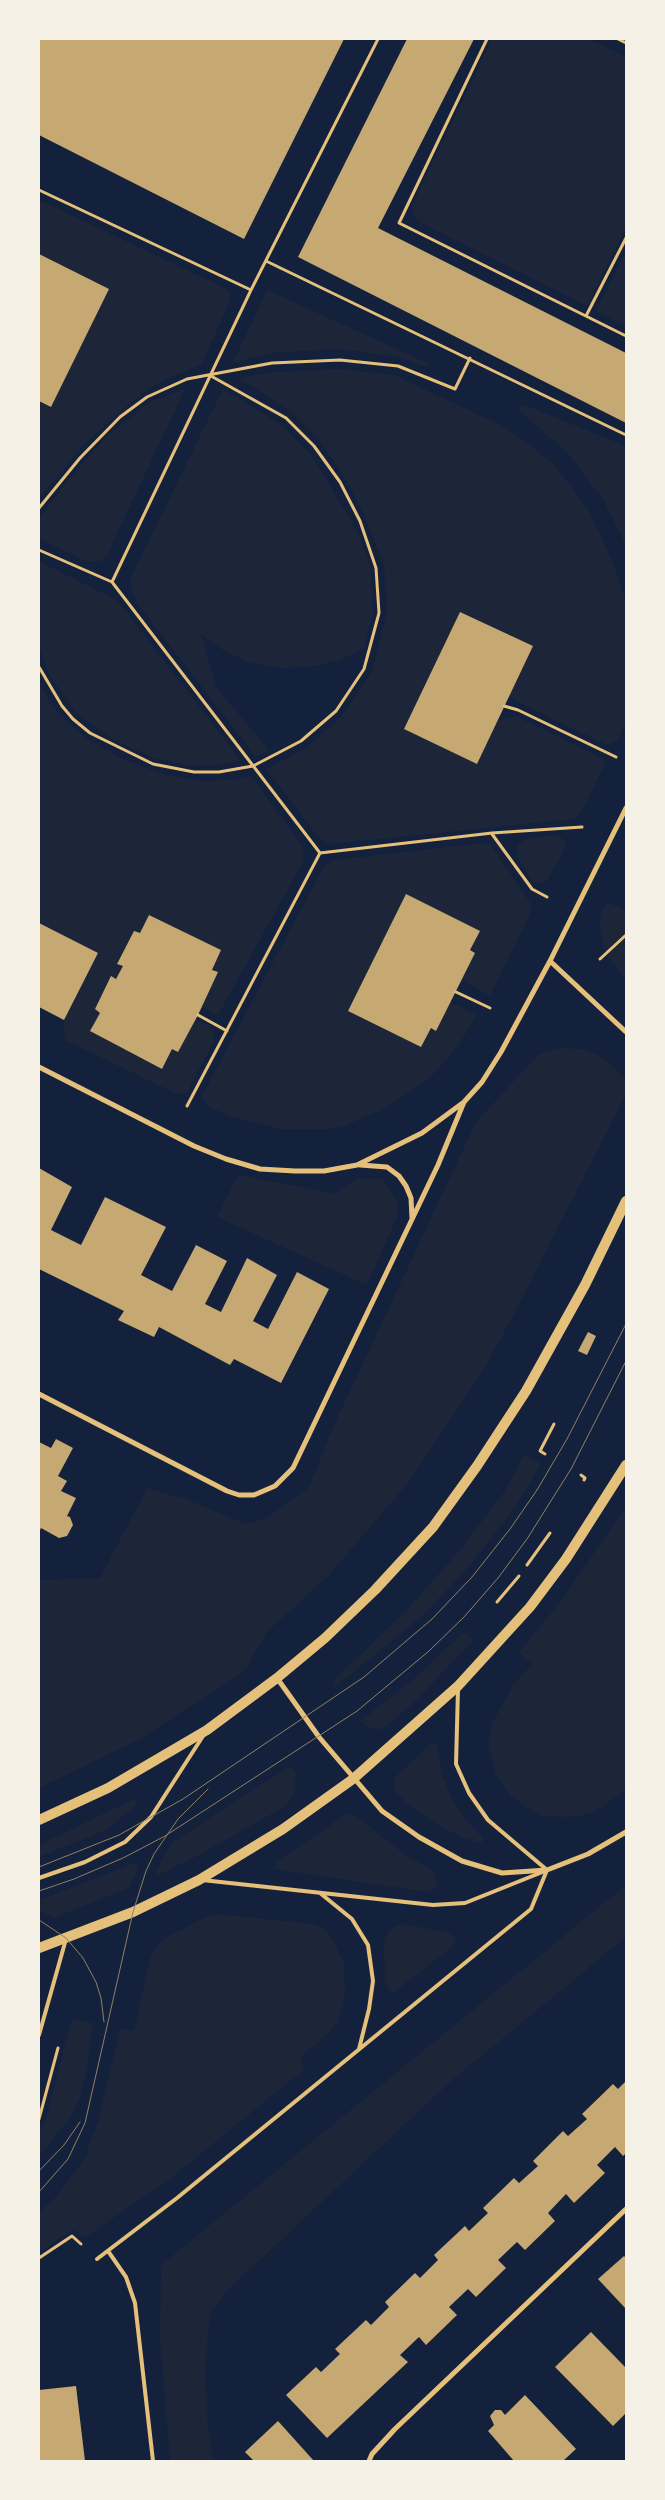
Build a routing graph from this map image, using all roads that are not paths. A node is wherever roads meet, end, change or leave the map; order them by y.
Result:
1 (626, 808) edge
2 (550, 961) junction
3 (626, 1032) edge
4 (39, 1067) edge
5 (464, 1102) junction
6 (357, 1165) junction
7 (626, 1201) edge
8 (412, 1218) junction
9 (39, 1394) edge
10 (626, 1466) edge
11 (278, 1678) junction
12 (458, 1686) junction
13 (207, 1730) junction
14 (353, 1779) junction
15 (39, 1820) edge
16 (626, 1832) edge
17 (547, 1870) junction
18 (39, 1878) edge
19 (199, 1880) junction
20 (320, 1893) junction
21 (66, 1938) junction
22 (39, 1948) edge
23 (39, 2035) edge
24 (358, 2050) junction
25 (626, 2209) edge
26 (108, 2251) junction
27 (97, 2259) dead end
28 (153, 2461) edge
29 (369, 2461) edge

1 - 2 street
2 - 3 street
2 - 5 street
4 - 6 street
5 - 6 street
5 - 8 street
6 - 8 street
7 - 11 main road
8 - 9 street
10 - 12 main road
11 - 13 main road
11 - 14 street
12 - 14 main road
12 - 17 lane
13 - 15 main road
13 - 18 lane
14 - 17 street
14 - 19 main road
16 - 17 street
17 - 20 lane
17 - 24 lane
19 - 20 lane
19 - 21 main road
20 - 24 lane
21 - 22 main road
21 - 23 lane
24 - 26 lane
25 - 29 street
26 - 27 lane
26 - 28 lane

